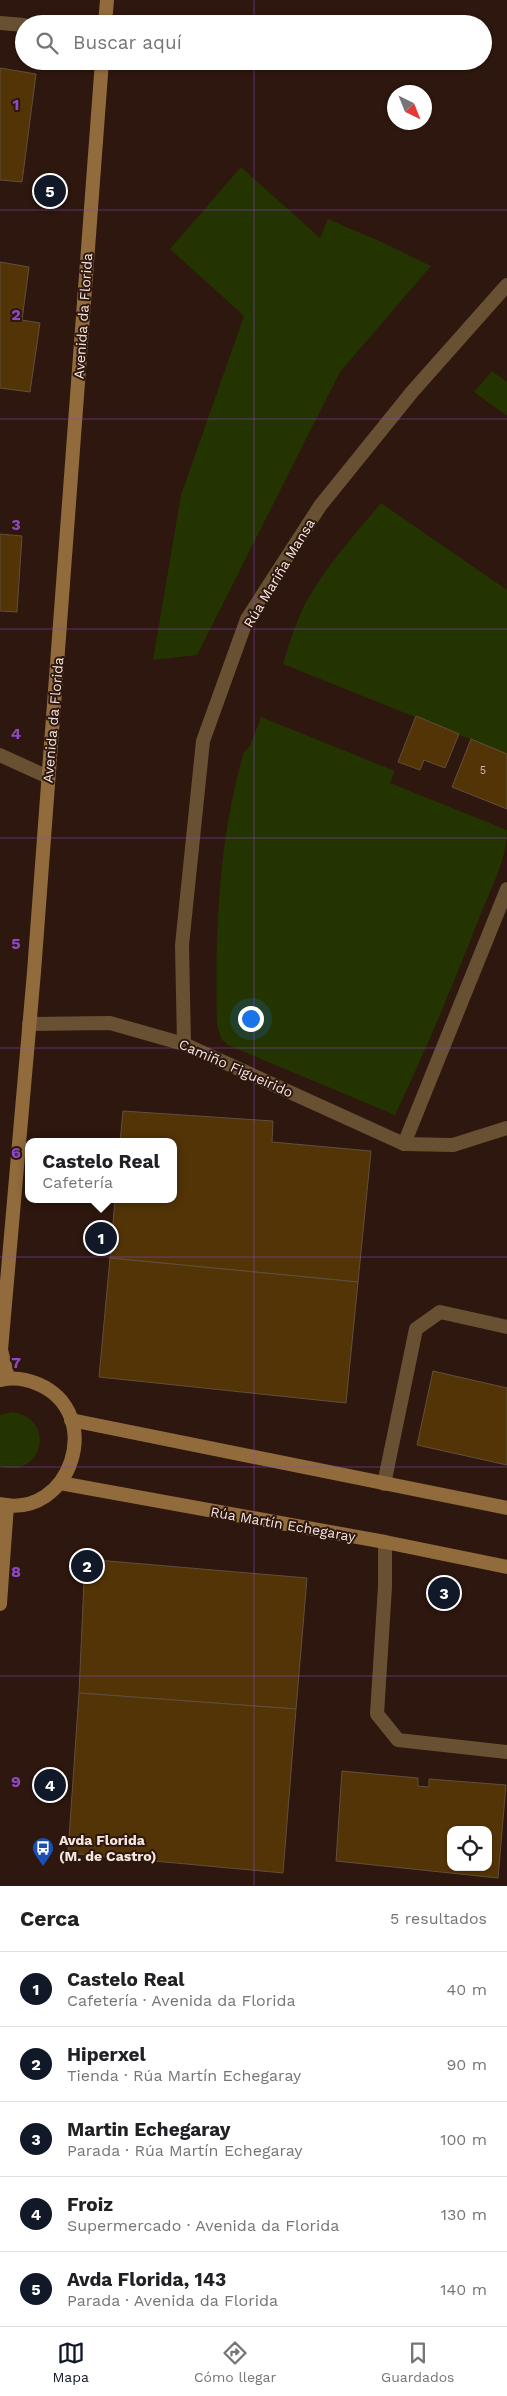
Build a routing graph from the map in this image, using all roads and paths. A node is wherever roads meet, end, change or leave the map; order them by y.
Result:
1 (106, 0) edge
2 (105, 15) edge
3 (0, 23) edge
4 (15, 24) edge
5 (101, 70) edge
6 (507, 285) edge
7 (0, 754) edge
8 (48, 778) junction
9 (507, 889) edge
10 (29, 1024) junction
11 (184, 1044) junction
12 (507, 1128) edge
13 (404, 1144) junction
14 (507, 1327) edge
15 (4, 1379) edge
16 (72, 1420) junction
17 (60, 1484) junction
18 (384, 1484) junction
19 (4, 1505) edge
20 (507, 1508) edge
21 (385, 1542) junction
22 (507, 1567) edge
23 (0, 1604) edge
24 (507, 1752) edge

1 - 2 main road
3 - 4 street
5 - 8 main road, Avenida da Florida
6 - 11 street, Rúa Mariña Mansa
7 - 8 street
8 - 10 main road, Avenida da Florida
9 - 13 street
10 - 11 street, Camiño Figueirido
10 - 15 main road, Avenida da Florida
11 - 13 street, Camiño Figueirido
12 - 13 street, Camiño Figueirido
14 - 18 street
15 - 16 main road
16 - 17 main road
16 - 18 main road
17 - 19 main road
17 - 21 main road, Rúa Martín Echegaray
18 - 20 main road
19 - 23 main road
21 - 22 main road, Rúa Martín Echegaray
21 - 24 street

